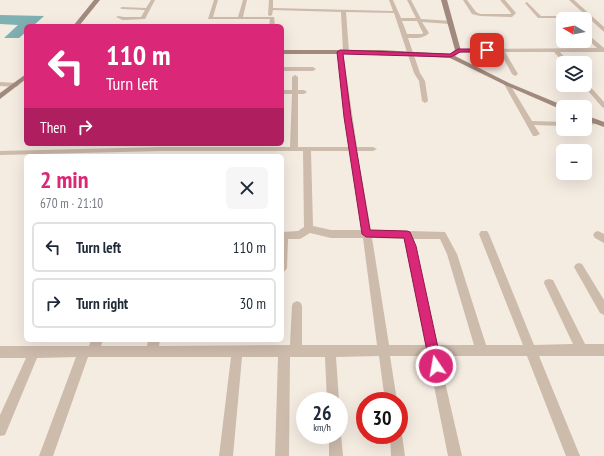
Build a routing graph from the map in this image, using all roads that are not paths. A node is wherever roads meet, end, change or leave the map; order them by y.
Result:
1 (97, 0) edge
2 (153, 0) edge
3 (216, 0) edge
4 (245, 0) edge
5 (271, 0) edge
6 (391, 0) edge
7 (409, 0) edge
8 (444, 0) edge
9 (465, 0) edge
10 (502, 0) edge
11 (571, 0) edge
12 (527, 3) dead end
13 (122, 8) dead end
14 (148, 9) junction
15 (270, 9) junction
16 (297, 10) junction
17 (343, 10) junction
18 (395, 12) junction
19 (584, 12) edge
20 (118, 17) dead end
21 (556, 17) edge
22 (223, 18) junction
23 (240, 18) junction
24 (269, 18) junction
25 (296, 18) dead end
26 (399, 19) junction
27 (592, 19) edge
28 (418, 20) junction
29 (450, 22) junction
30 (78, 24) edge
31 (222, 24) edge
32 (272, 24) edge
33 (603, 28) edge
34 (405, 36) junction
35 (592, 40) edge
36 (501, 50) junction
37 (555, 50) junction
38 (603, 50) edge
39 (458, 51) junction
40 (284, 52) edge
41 (343, 52) junction
42 (411, 53) junction
43 (451, 56) junction
44 (560, 56) edge
45 (284, 69) edge
46 (313, 69) dead end
47 (515, 74) dead end
48 (295, 77) dead end
49 (24, 78) edge
50 (0, 84) edge
51 (507, 84) junction
52 (16, 85) junction
53 (284, 92) edge
54 (293, 92) junction
55 (304, 92) dead end
56 (592, 92) edge
57 (0, 97) edge
58 (425, 101) dead end
59 (556, 104) edge
60 (604, 106) edge
61 (530, 123) junction
62 (556, 124) edge
63 (536, 134) dead end
64 (68, 146) edge
65 (100, 146) edge
66 (354, 149) junction
67 (373, 149) dead end
68 (164, 150) edge
69 (255, 150) edge
70 (294, 150) junction
71 (307, 150) junction
72 (64, 152) junction
73 (97, 152) junction
74 (0, 153) edge
75 (309, 229) junction
76 (366, 234) junction
77 (484, 234) dead end
78 (407, 235) junction
79 (284, 236) edge
80 (579, 266) dead end
81 (549, 283) dead end
82 (297, 306) dead end
83 (604, 310) edge
84 (96, 342) edge
85 (154, 342) edge
86 (482, 350) junction
87 (530, 350) junction
88 (582, 350) junction
89 (604, 350) edge
90 (237, 351) junction
91 (290, 351) junction
92 (330, 351) junction
93 (385, 351) junction
94 (433, 351) junction
95 (0, 352) edge
96 (34, 352) junction
97 (88, 352) junction
98 (152, 352) junction
99 (332, 392) edge
100 (390, 392) edge
101 (0, 430) edge
102 (335, 444) edge
103 (397, 444) edge
104 (46, 456) edge
105 (226, 456) edge
106 (282, 456) edge
107 (336, 456) edge
108 (398, 456) edge
109 (455, 456) edge
110 (573, 456) edge

1 - 30 street
2 - 14 street
3 - 22 street
4 - 23 street
5 - 15 street
6 - 18 street
7 - 28 street
8 - 29 street
9 - 10 street
11 - 19 street
12 - 21 street
13 - 14 street
14 - 20 street
15 - 16 street
15 - 24 street
16 - 17 street
16 - 25 street
17 - 18 street
17 - 41 street
18 - 26 street
22 - 23 street
22 - 31 street
23 - 24 street
24 - 32 street
26 - 28 street
26 - 34 street
27 - 33 street
28 - 29 street
28 - 34 street
29 - 39 street
34 - 42 street
35 - 38 street
36 - 37 street
36 - 39 street
36 - 47 street
37 - 38 street
37 - 44 street
39 - 43 street
40 - 41 street
41 - 42 street
41 - 66 street
42 - 43 street
42 - 58 street
43 - 51 street
45 - 46 street
48 - 54 street
49 - 52 street
50 - 52 street
51 - 59 street
51 - 61 street
52 - 57 street
53 - 54 street
54 - 55 street
54 - 70 street
56 - 60 street
61 - 62 street
61 - 63 street
64 - 72 street
65 - 73 street
66 - 67 street
66 - 71 street
66 - 76 street
68 - 69 street
68 - 73 street
69 - 70 street
70 - 71 street
71 - 75 street
72 - 73 street
72 - 74 street
75 - 76 street
75 - 79 street
76 - 78 street
76 - 93 street
77 - 87 street
78 - 86 street
78 - 94 street
80 - 83 street
81 - 88 street
82 - 91 street
84 - 97 street
85 - 98 street
86 - 87 street
86 - 94 street
87 - 88 street
87 - 110 street
88 - 89 street
90 - 91 street
90 - 98 street
90 - 105 street
91 - 92 street
91 - 106 street
92 - 93 street
92 - 99 street
93 - 94 street
93 - 100 street
94 - 109 street
95 - 96 street
96 - 97 street
96 - 101 street
97 - 98 street
97 - 104 street
102 - 107 street
103 - 108 street

